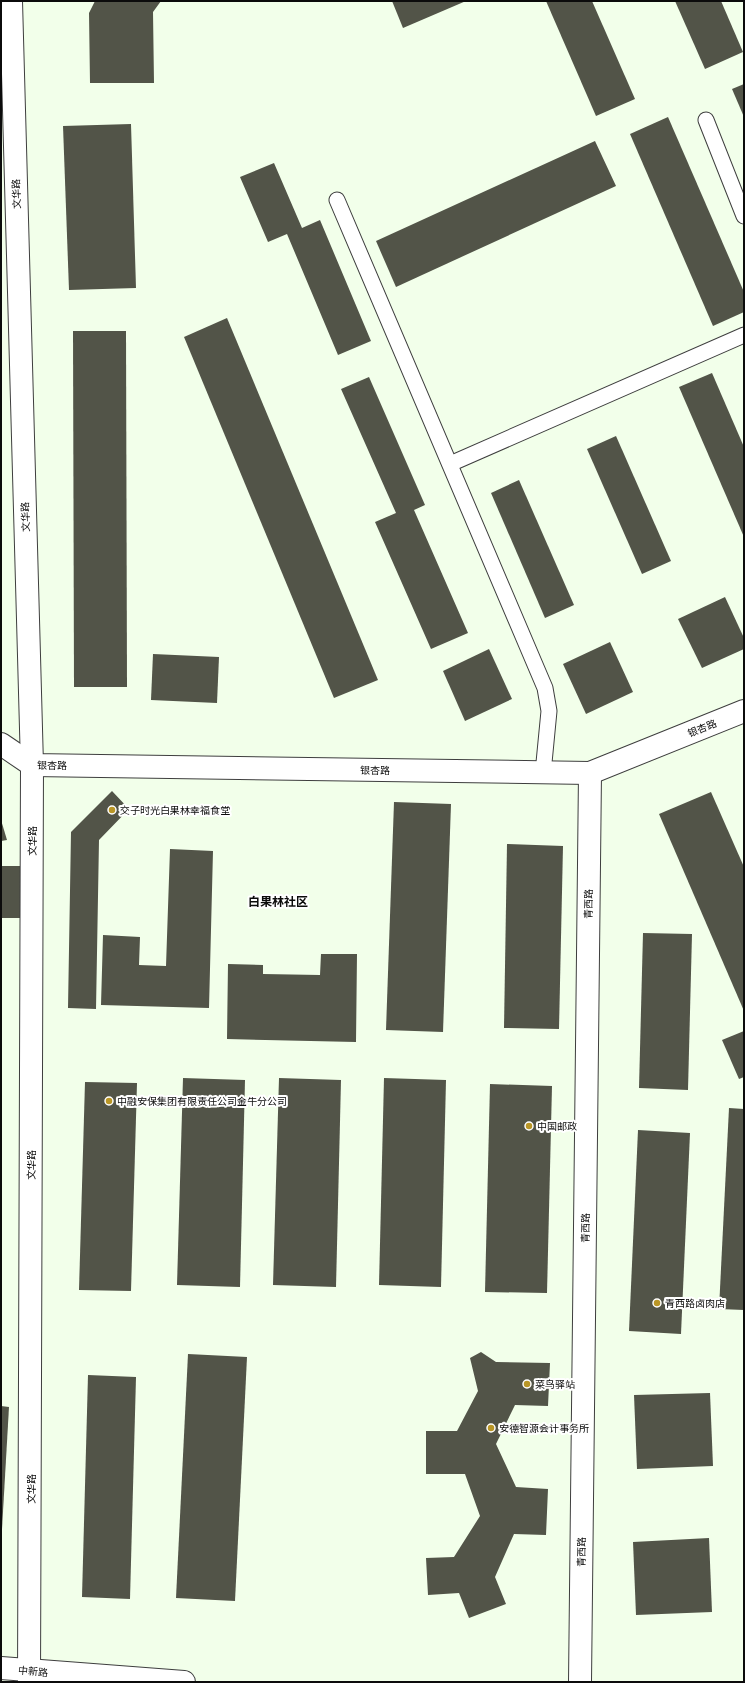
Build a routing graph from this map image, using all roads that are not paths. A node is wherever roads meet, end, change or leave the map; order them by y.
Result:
1 (11, 1) edge
2 (706, 120) dead end
3 (337, 200) dead end
4 (744, 216) edge
5 (744, 335) edge
6 (450, 464) junction
7 (744, 711) edge
8 (1, 744) edge
9 (32, 765) junction
10 (543, 773) junction
11 (590, 774) junction
12 (1, 1668) edge
13 (30, 1677) edge
14 (184, 1682) edge
15 (580, 1682) edge

1 - 9 street, 文华路
2 - 4 lane
3 - 6 lane
5 - 6 lane
6 - 10 lane
7 - 11 street, 银杏路
8 - 9 street, 银杏路
9 - 10 street, 银杏路
9 - 13 street, 文华路
10 - 11 street, 银杏路
11 - 15 street, 青西路
12 - 13 street, 中新路
13 - 14 street, 中新路

